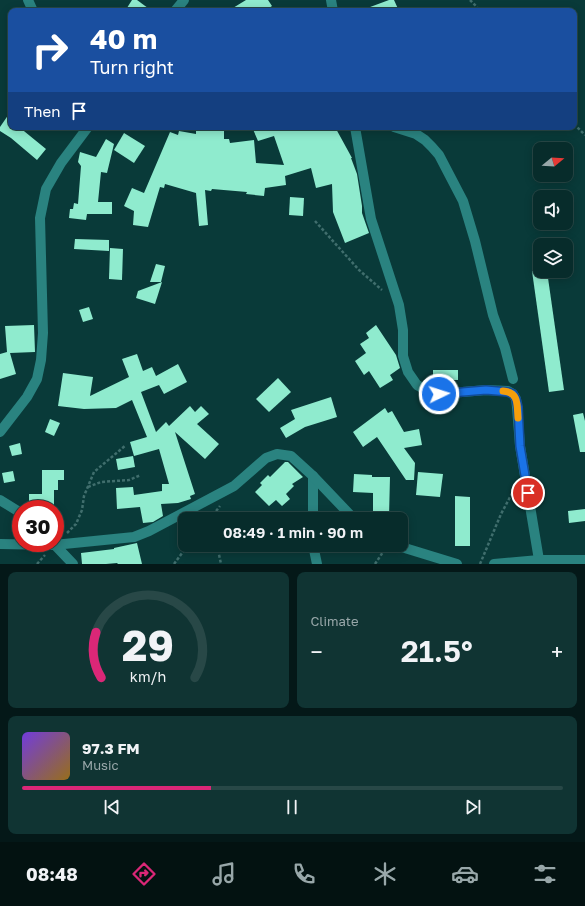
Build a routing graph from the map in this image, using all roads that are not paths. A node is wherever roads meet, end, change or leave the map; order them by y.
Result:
1 (184, 0) edge
2 (177, 8) edge
3 (86, 130) edge
4 (356, 130) edge
5 (403, 130) edge
6 (513, 380) dead end
7 (0, 432) edge
8 (313, 476) junction
9 (0, 500) edge
10 (12, 507) edge
11 (313, 512) edge
12 (347, 512) edge
13 (64, 543) edge
14 (0, 544) edge
15 (12, 544) edge
16 (408, 549) edge
17 (61, 552) edge
18 (314, 552) edge
19 (539, 560) junction
20 (585, 560) edge
21 (73, 564) edge
22 (317, 564) edge
23 (457, 564) edge
24 (494, 564) edge

1 - 2 street
3 - 7 street
4 - 19 street
5 - 6 street
8 - 11 street
8 - 12 street
8 - 13 street
9 - 10 street
14 - 15 street
16 - 23 street
17 - 21 street
18 - 22 street
19 - 20 street
19 - 24 street

